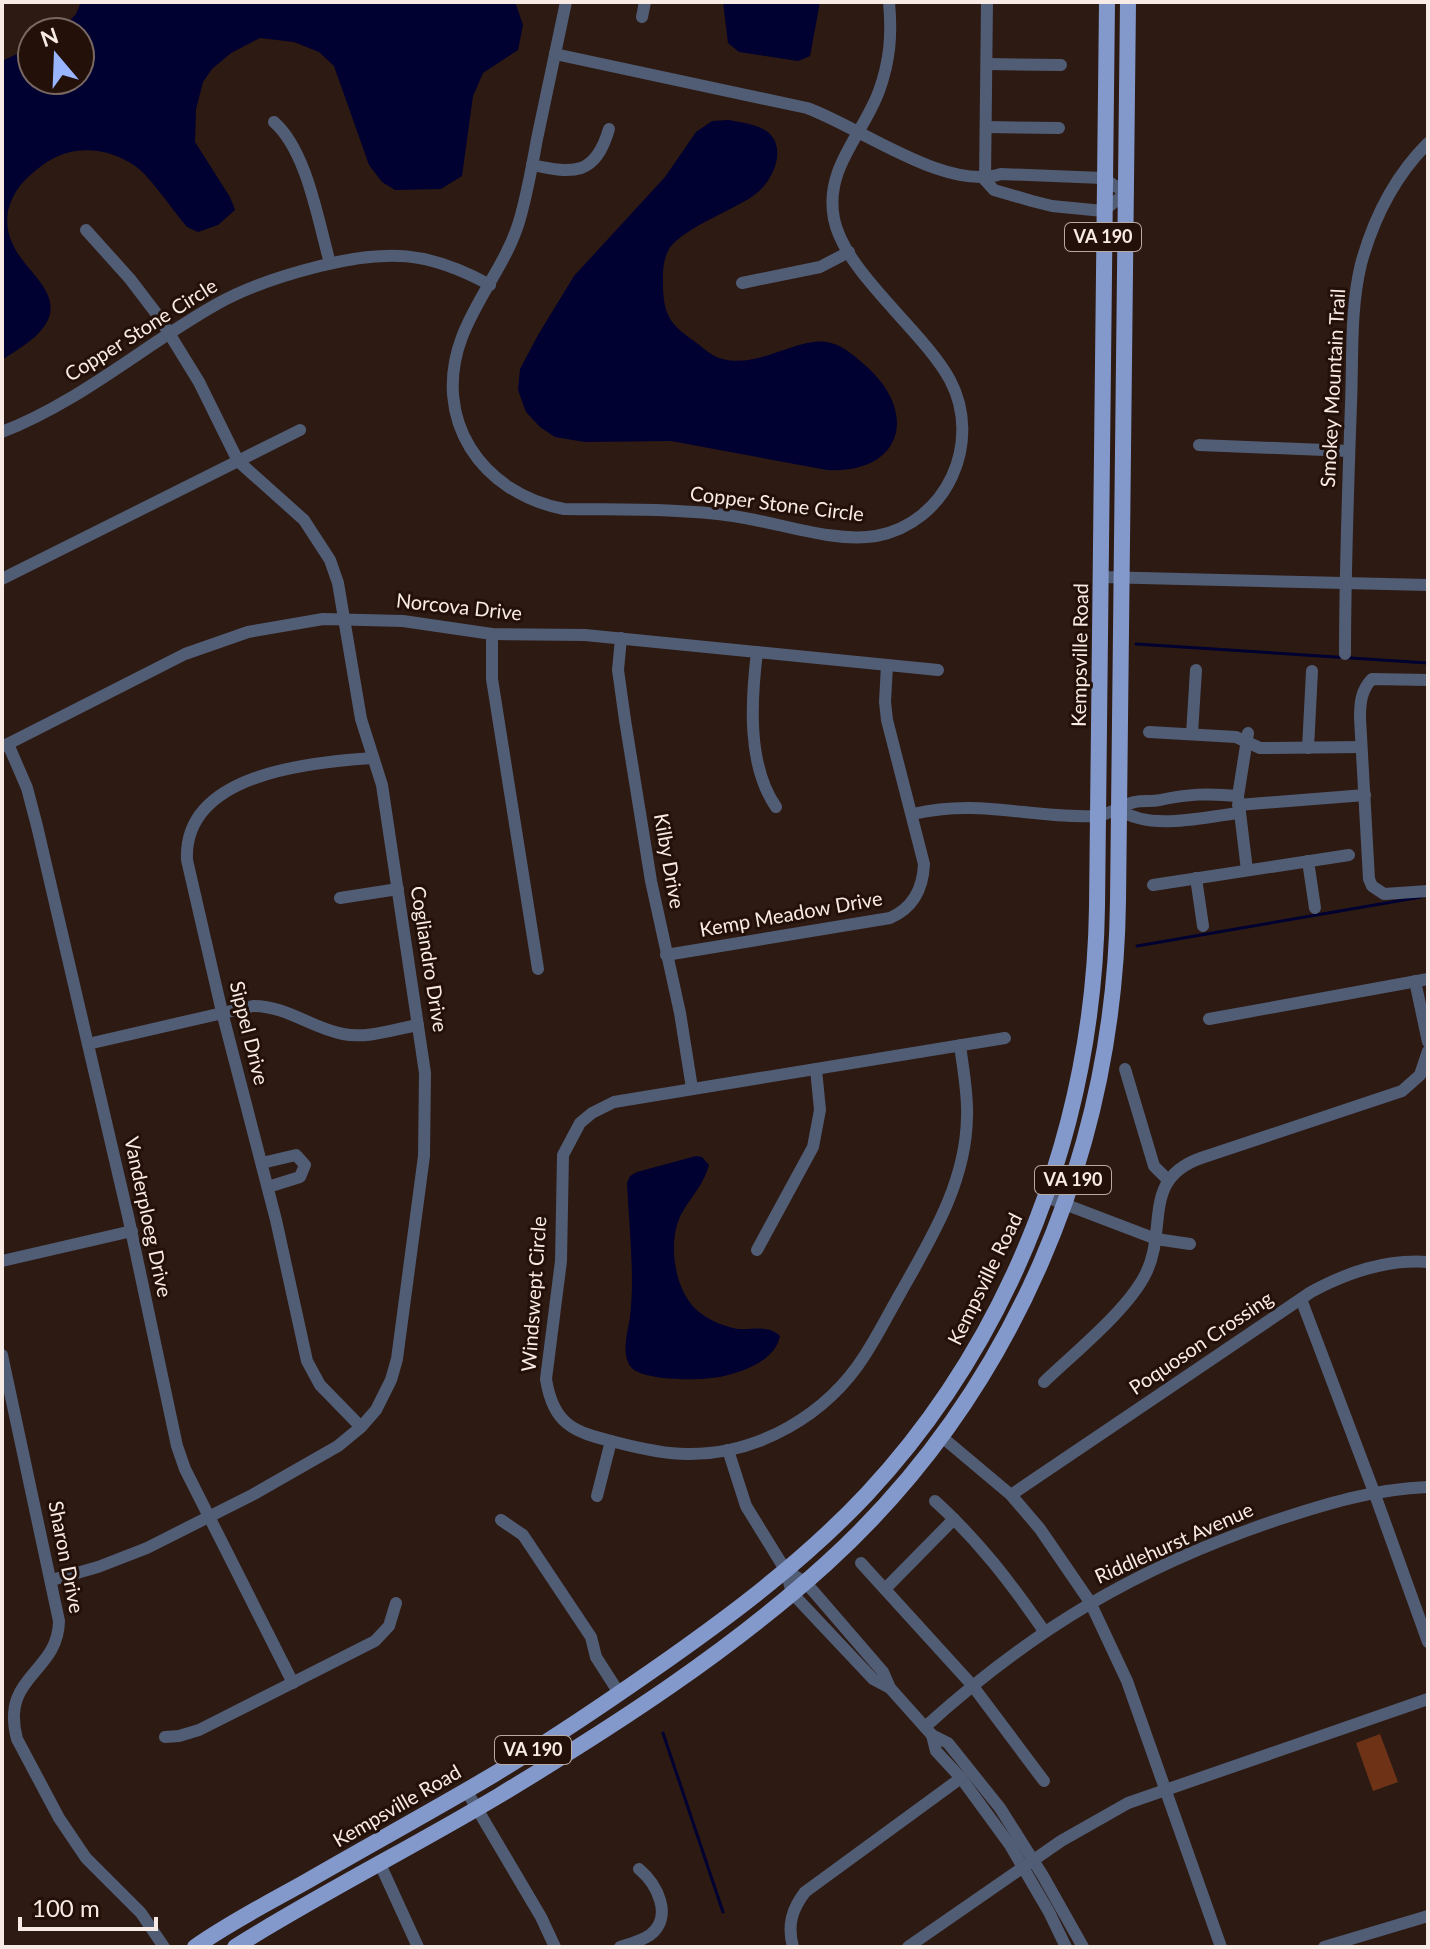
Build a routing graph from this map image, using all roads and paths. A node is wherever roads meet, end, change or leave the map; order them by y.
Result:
1 (566, 2) edge
2 (645, 2) edge
3 (889, 2) edge
4 (987, 2) edge
5 (1107, 2) edge
6 (1128, 2) edge
7 (642, 17) dead end
8 (555, 54) junction
9 (987, 64) junction
10 (1061, 65) dead end
11 (274, 122) dead end
12 (986, 127) junction
13 (1059, 128) dead end
14 (609, 129) dead end
15 (858, 130) junction
16 (1428, 143) edge
17 (532, 165) junction
18 (1103, 178) junction
19 (985, 180) junction
20 (1126, 193) junction
21 (1103, 211) junction
22 (86, 230) dead end
23 (849, 252) junction
24 (330, 263) junction
25 (742, 283) dead end
26 (490, 285) junction
27 (170, 333) junction
28 (300, 430) dead end
29 (2, 432) edge
30 (1199, 445) dead end
31 (1349, 451) junction
32 (238, 461) junction
33 (1101, 577) junction
34 (1122, 577) junction
35 (2, 579) edge
36 (1345, 582) junction
37 (1428, 585) edge
38 (345, 618) junction
39 (492, 634) junction
40 (621, 638) junction
41 (757, 652) junction
42 (1345, 654) dead end
43 (887, 665) junction
44 (938, 670) dead end
45 (1196, 670) dead end
46 (1312, 671) dead end
47 (1428, 680) edge
48 (1149, 732) dead end
49 (1192, 734) junction
50 (1247, 738) junction
51 (5, 745) edge
52 (1361, 747) junction
53 (1308, 748) junction
54 (373, 758) junction
55 (1365, 795) junction
56 (1238, 805) junction
57 (776, 807) dead end
58 (1119, 810) junction
59 (913, 814) junction
60 (1098, 816) junction
61 (1349, 855) dead end
62 (1308, 861) junction
63 (1247, 870) junction
64 (1196, 878) junction
65 (1153, 885) dead end
66 (398, 889) junction
67 (1428, 891) edge
68 (340, 898) dead end
69 (1315, 908) dead end
70 (1203, 926) dead end
71 (666, 955) junction
72 (538, 969) dead end
73 (1421, 980) edge
74 (222, 1012) junction
75 (1209, 1019) dead end
76 (418, 1025) junction
77 (1005, 1038) dead end
78 (1428, 1042) edge
79 (88, 1044) junction
80 (960, 1045) junction
81 (1428, 1051) edge
82 (816, 1069) junction
83 (1125, 1069) dead end
84 (692, 1088) junction
85 (262, 1163) junction
86 (1168, 1180) junction
87 (268, 1187) junction
88 (1046, 1197) junction
89 (1065, 1205) junction
90 (132, 1231) junction
91 (1156, 1239) junction
92 (1190, 1244) dead end
93 (757, 1250) dead end
94 (2, 1261) edge
95 (1428, 1262) edge
96 (1301, 1299) junction
97 (2, 1355) edge
98 (1044, 1382) dead end
99 (361, 1427) junction
100 (942, 1437) junction
101 (611, 1441) junction
102 (728, 1450) junction
103 (1428, 1487) edge
104 (1374, 1492) junction
105 (1011, 1495) junction
106 (597, 1496) dead end
107 (935, 1501) dead end
108 (209, 1517) junction
109 (954, 1519) junction
110 (501, 1520) dead end
111 (861, 1563) dead end
112 (786, 1571) junction
113 (52, 1580) junction
114 (798, 1588) junction
115 (885, 1589) junction
116 (1090, 1602) junction
117 (396, 1603) dead end
118 (1044, 1631) junction
119 (1428, 1642) edge
120 (293, 1683) junction
121 (972, 1685) junction
122 (619, 1693) junction
123 (1428, 1699) edge
124 (929, 1731) junction
125 (165, 1737) dead end
126 (961, 1778) junction
127 (1044, 1781) dead end
128 (1165, 1789) junction
129 (466, 1790) junction
130 (477, 1808) junction
131 (380, 1864) junction
132 (1029, 1864) junction
133 (639, 1869) dead end
134 (1428, 1916) edge
135 (164, 1947) edge
136 (195, 1947) edge
137 (235, 1947) edge
138 (418, 1947) edge
139 (555, 1947) edge
140 (620, 1947) edge
141 (793, 1947) edge
142 (908, 1947) edge
143 (1066, 1947) edge
144 (1083, 1947) edge
145 (1221, 1947) edge
146 (1324, 1947) edge

1 - 8 street, Copper Stone Circle
2 - 7 street
3 - 15 street, Copper Stone Circle
4 - 9 street
5 - 18 main road, Kempsville Road / VA 190
6 - 20 main road, Kempsville Road / VA 190
8 - 15 street
8 - 17 street, Copper Stone Circle
9 - 10 street
9 - 12 street
11 - 24 street
12 - 13 street
12 - 19 street
14 - 17 street
15 - 19 street
15 - 23 street, Copper Stone Circle
16 - 31 street, Smokey Mountain Trail
17 - 26 street, Copper Stone Circle
18 - 19 street
18 - 20 street
18 - 21 main road, Kempsville Road / VA 190
19 - 21 street
20 - 21 street
20 - 34 main road, Kempsville Road / VA 190
21 - 33 main road, Kempsville Road / VA 190
22 - 27 street, Cogliandro Drive
23 - 25 street
23 - 26 street, Copper Stone Circle
24 - 26 street, Copper Stone Circle
24 - 27 street, Copper Stone Circle
27 - 29 street, Copper Stone Circle
27 - 32 street, Cogliandro Drive
28 - 32 street
30 - 31 street
31 - 36 street, Smokey Mountain Trail
32 - 35 street
32 - 38 street, Cogliandro Drive
33 - 34 street
33 - 60 main road, Kempsville Road / VA 190
34 - 36 street
34 - 58 main road, Kempsville Road / VA 190
36 - 37 street
36 - 42 street, Smokey Mountain Trail
38 - 39 street, Norcova Drive
38 - 51 street, Norcova Drive
38 - 54 street, Cogliandro Drive
39 - 40 street, Norcova Drive
39 - 72 street
40 - 41 street, Norcova Drive
40 - 71 street, Kilby Drive
41 - 43 street, Norcova Drive
41 - 57 street
43 - 44 street, Norcova Drive
43 - 59 street, Kemp Meadow Drive
45 - 49 street
46 - 53 street
47 - 52 street
48 - 49 street
49 - 50 street
50 - 53 street
50 - 56 street
51 - 79 street, Vanderploeg Drive
52 - 53 street
52 - 55 street
54 - 66 street, Cogliandro Drive
54 - 74 street, Sippel Drive
55 - 56 street
55 - 67 street
56 - 58 street
56 - 58 street
56 - 63 street
58 - 60 street
58 - 89 main road, Kempsville Road / VA 190
59 - 60 street
59 - 71 street, Kemp Meadow Drive
60 - 88 main road, Kempsville Road / VA 190
61 - 62 street
62 - 63 street
62 - 69 street
63 - 64 street
64 - 65 street
64 - 70 street
66 - 68 street
66 - 76 street, Cogliandro Drive
71 - 84 street, Kilby Drive
73 - 75 street
73 - 78 street
74 - 76 street
74 - 79 street
74 - 85 street, Sippel Drive
76 - 99 street, Cogliandro Drive
77 - 80 street, Windswept Circle
79 - 90 street, Vanderploeg Drive
80 - 82 street, Windswept Circle
80 - 102 street, Windswept Circle
81 - 86 street
82 - 84 street, Windswept Circle
82 - 93 street
83 - 86 street
84 - 101 street, Windswept Circle
85 - 87 street, Sippel Drive
85 - 87 street
86 - 91 street
87 - 99 street, Sippel Drive
88 - 89 street
88 - 112 main road, Kempsville Road / VA 190
89 - 91 street
89 - 100 main road, Kempsville Road / VA 190
90 - 94 street
90 - 108 street, Vanderploeg Drive
91 - 92 street
91 - 98 street
95 - 96 street, Poquoson Crossing
96 - 104 street
96 - 105 street, Poquoson Crossing
97 - 113 street, Sharon Drive
99 - 108 street, Cogliandro Drive
100 - 105 street
100 - 114 main road, Kempsville Road / VA 190
101 - 102 street, Windswept Circle
101 - 106 street
102 - 112 street
103 - 104 street, Riddlehurst Avenue
104 - 116 street, Riddlehurst Avenue
104 - 119 street
105 - 116 street
107 - 109 street
108 - 113 street, Cogliandro Drive
108 - 120 street, Vanderploeg Drive
109 - 115 street
109 - 118 street
110 - 122 street
111 - 115 street
112 - 114 street
112 - 122 main road, Kempsville Road / VA 190
113 - 135 street, Sharon Drive
114 - 124 street
114 - 130 main road, Kempsville Road / VA 190
115 - 121 street
116 - 118 street, Riddlehurst Avenue
116 - 128 street
117 - 120 street
118 - 121 street, Riddlehurst Avenue
120 - 125 street
121 - 124 street, Riddlehurst Avenue
121 - 127 street
122 - 129 main road, Kempsville Road / VA 190
123 - 128 street
124 - 126 street
124 - 132 street
126 - 132 street
126 - 141 street
128 - 132 street
128 - 145 street
129 - 130 street
129 - 136 main road, Kempsville Road / VA 190
130 - 131 main road, Kempsville Road / VA 190
130 - 139 street
131 - 137 main road, Kempsville Road / VA 190
131 - 138 street
132 - 142 street
132 - 143 street
132 - 144 street
133 - 140 street
134 - 146 street

